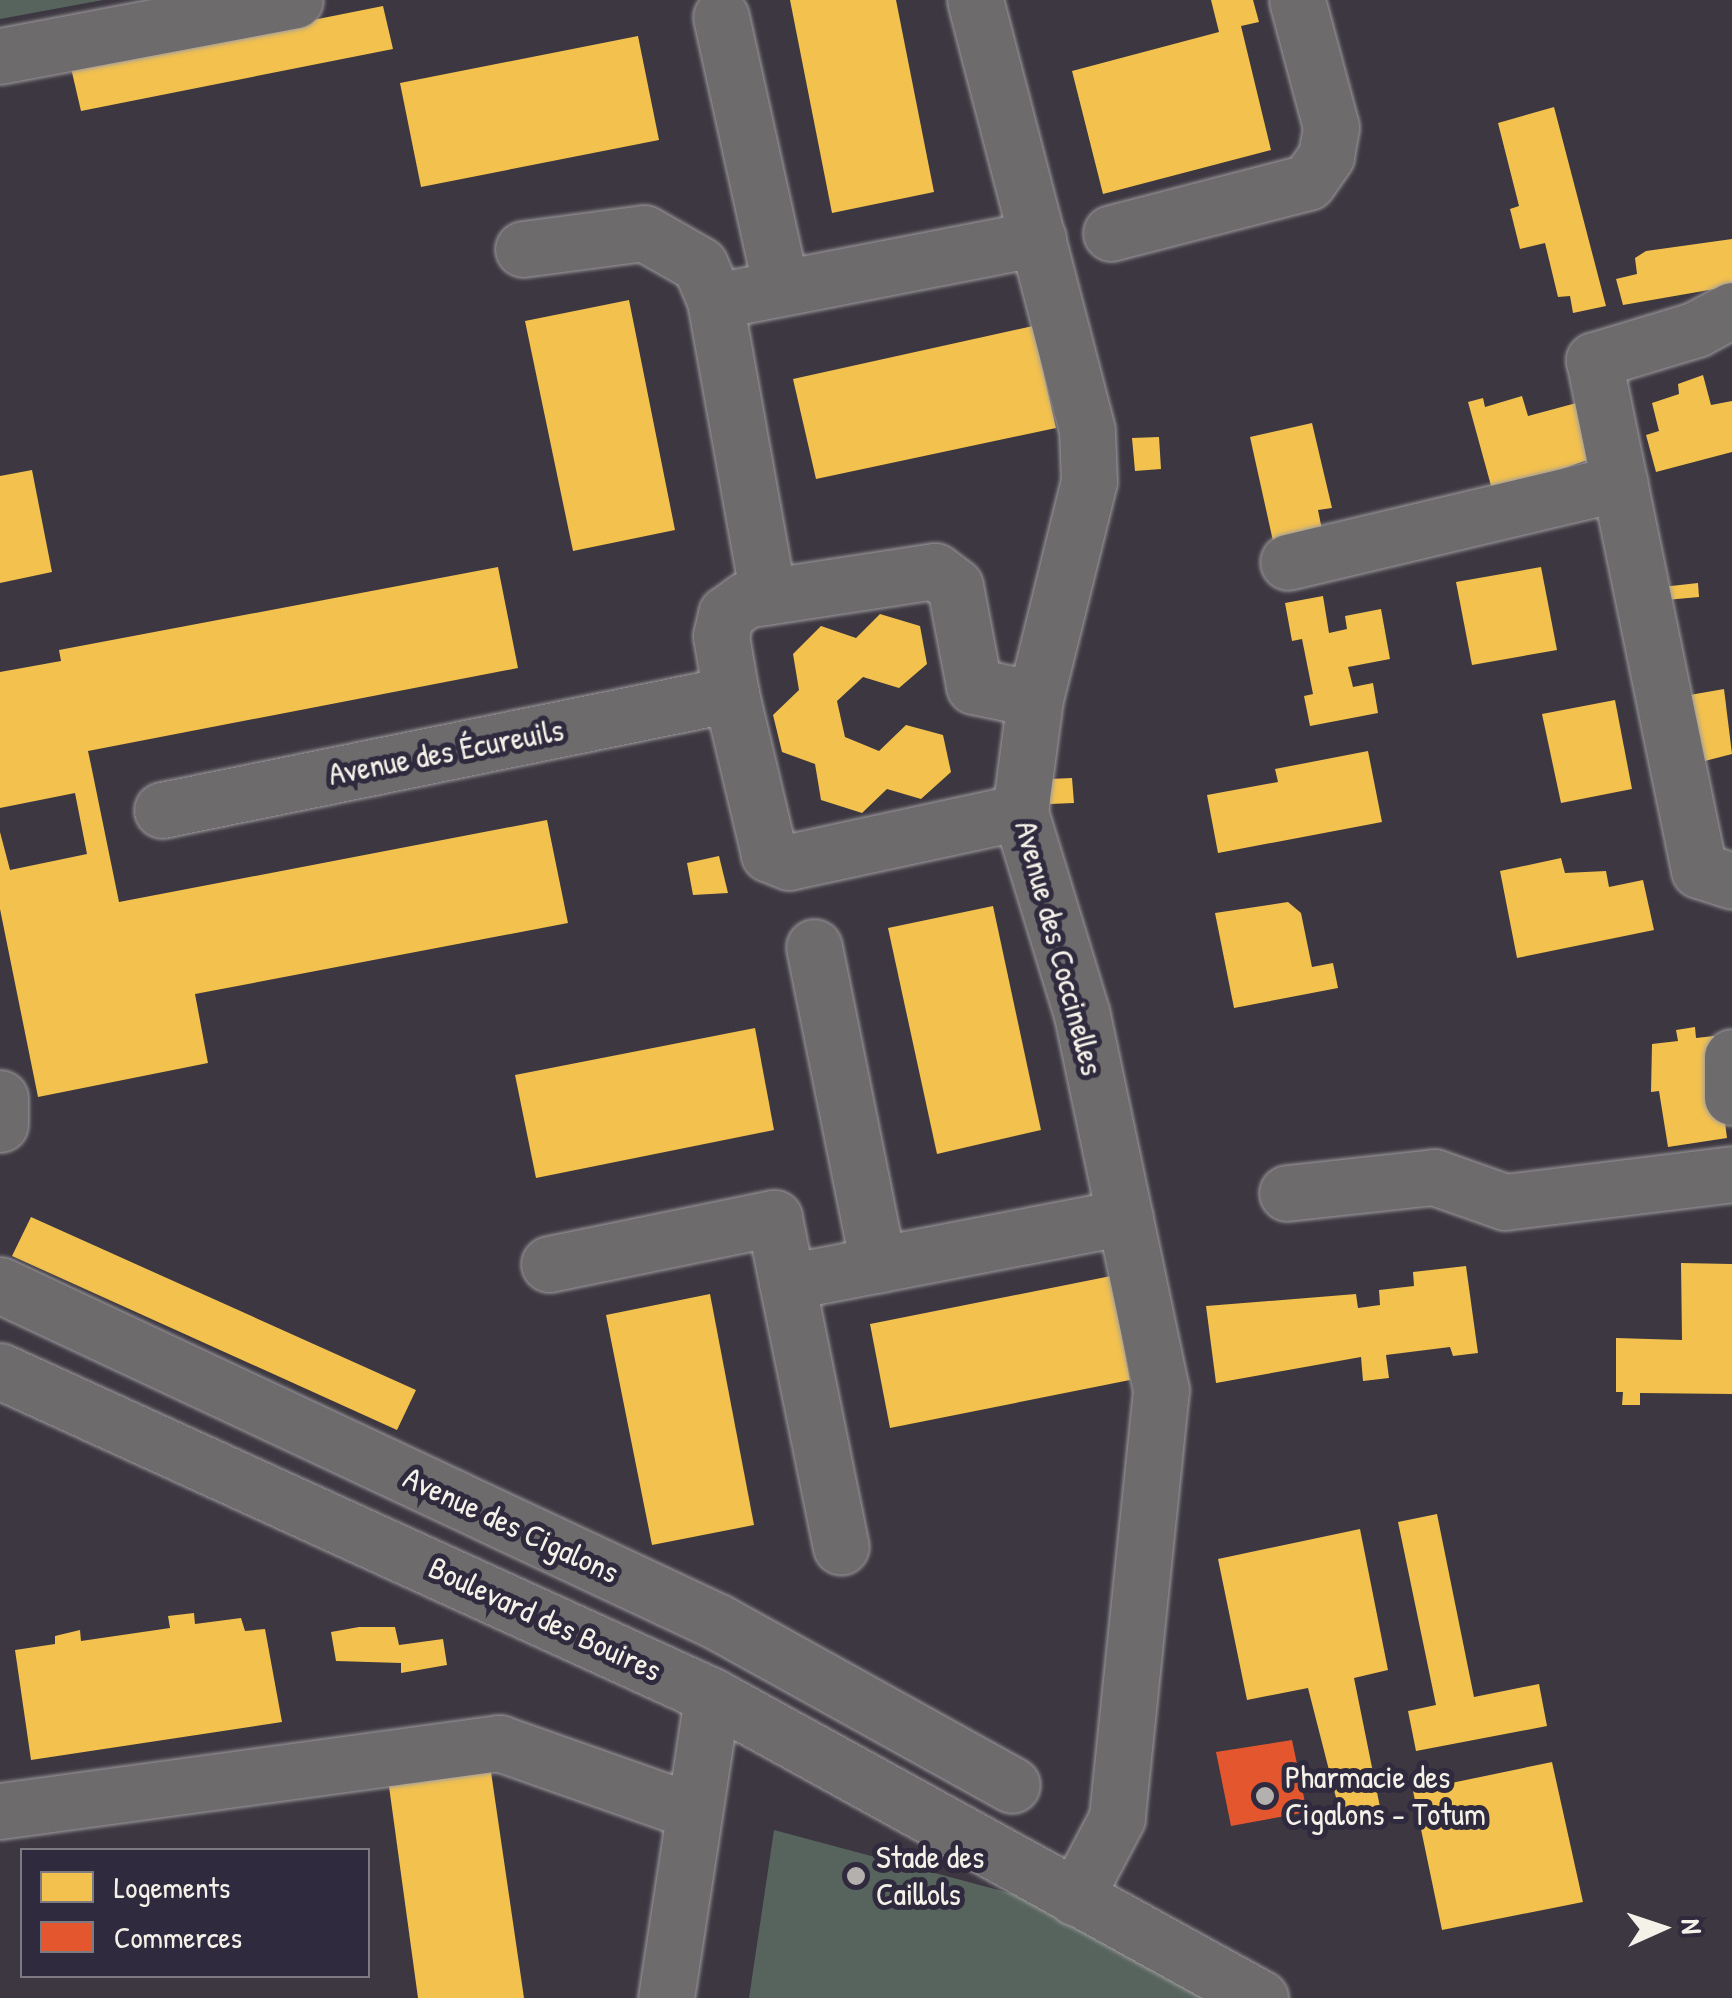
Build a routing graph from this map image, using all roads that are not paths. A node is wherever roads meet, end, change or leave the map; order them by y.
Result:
1 (295, 0) edge
2 (976, 0) edge
3 (1297, 0) edge
4 (721, 17) dead end
5 (0, 56) edge
6 (1111, 234) dead end
7 (1038, 238) junction
8 (523, 248) dead end
9 (781, 287) junction
10 (715, 302) junction
11 (1732, 309) edge
12 (1610, 319) dead end
13 (1620, 482) junction
14 (1288, 562) dead end
15 (768, 596) junction
16 (731, 694) junction
17 (1036, 699) junction
18 (162, 810) dead end
19 (1020, 812) junction
20 (1732, 882) edge
21 (814, 947) dead end
22 (1732, 1057) edge
23 (1732, 1097) edge
24 (0, 1098) edge
25 (0, 1124) edge
26 (1732, 1174) edge
27 (1287, 1193) dead end
28 (1125, 1218) junction
29 (549, 1264) dead end
30 (878, 1265) junction
31 (787, 1282) junction
32 (0, 1285) edge
33 (0, 1371) edge
34 (841, 1547) dead end
35 (712, 1696) junction
36 (1012, 1785) dead end
37 (692, 1810) junction
38 (0, 1811) edge
39 (1075, 1898) junction
40 (666, 1998) edge
41 (1260, 1998) edge

1 - 5 street
2 - 7 street, Avenue des Coccinelles
3 - 6 street
4 - 9 street
7 - 9 street
7 - 17 street, Avenue des Coccinelles
8 - 10 street
9 - 10 street
10 - 15 street
11 - 12 street
11 - 13 street
13 - 14 street
13 - 20 street
15 - 16 street
15 - 17 street
16 - 18 street, Avenue des Écureuils
16 - 19 street
17 - 19 street, Avenue des Coccinelles
19 - 28 street, Avenue des Coccinelles
21 - 30 street
22 - 23 street
24 - 25 street
26 - 27 street
28 - 30 street
28 - 39 street, Avenue des Coccinelles
29 - 31 street
30 - 31 street
31 - 34 street
32 - 36 street, Avenue des Cigalons
33 - 35 street, Boulevard des Bouires
35 - 37 street
35 - 39 street, Boulevard des Bouires
37 - 38 street
37 - 40 street
39 - 41 street

